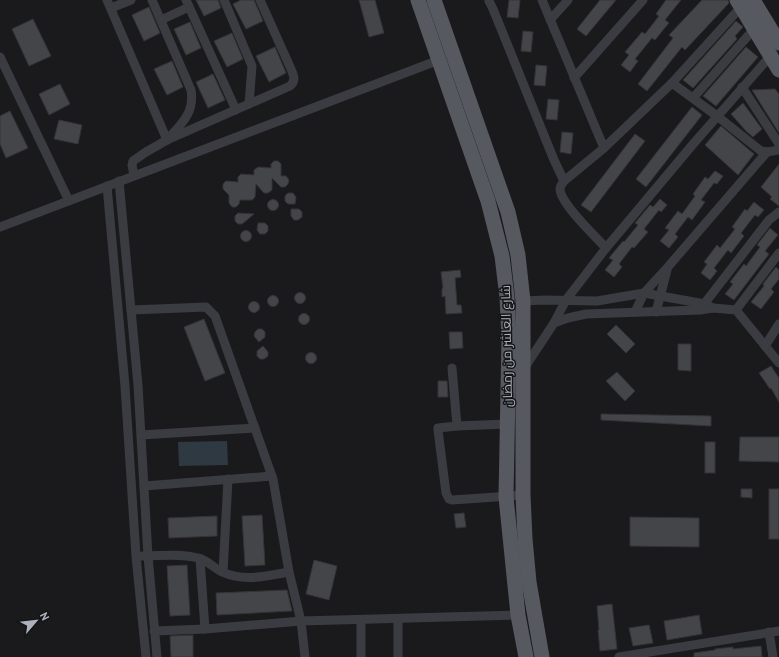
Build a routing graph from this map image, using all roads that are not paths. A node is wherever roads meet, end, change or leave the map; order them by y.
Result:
1 (131, 0) edge
2 (152, 0) edge
3 (224, 0) edge
4 (260, 0) edge
5 (418, 0) edge
6 (434, 0) edge
7 (487, 0) edge
8 (542, 0) edge
9 (568, 0) edge
10 (643, 0) edge
11 (744, 2) edge
12 (109, 4) edge
13 (188, 4) edge
14 (161, 20) junction
15 (550, 20) junction
16 (754, 29) junction
17 (776, 48) edge
18 (0, 57) edge
19 (439, 60) junction
20 (779, 70) edge
21 (574, 78) junction
22 (672, 83) junction
23 (742, 87) junction
24 (693, 98) junction
25 (249, 104) junction
26 (236, 110) junction
27 (717, 116) junction
28 (167, 140) junction
29 (779, 144) edge
30 (604, 148) junction
31 (779, 150) edge
32 (767, 152) junction
33 (134, 176) junction
34 (119, 181) junction
35 (564, 181) junction
36 (107, 186) junction
37 (69, 201) junction
38 (779, 212) edge
39 (0, 227) edge
40 (606, 248) junction
41 (779, 253) edge
42 (667, 268) junction
43 (644, 293) junction
44 (660, 295) junction
45 (566, 300) junction
46 (523, 301) junction
47 (706, 307) junction
48 (131, 310) junction
49 (736, 310) junction
50 (635, 312) junction
51 (656, 312) junction
52 (554, 323) junction
53 (779, 324) edge
54 (765, 346) junction
55 (779, 363) edge
56 (452, 368) dead end
57 (523, 370) junction
58 (507, 424) junction
59 (457, 426) junction
60 (255, 428) junction
61 (141, 435) junction
62 (272, 476) junction
63 (228, 480) junction
64 (144, 486) junction
65 (523, 495) junction
66 (506, 497) junction
67 (136, 556) junction
68 (148, 556) junction
69 (200, 558) junction
70 (222, 572) junction
71 (289, 572) junction
72 (518, 615) junction
73 (398, 619) junction
74 (361, 620) junction
75 (301, 621) junction
76 (205, 628) junction
77 (154, 631) junction
78 (779, 631) edge
79 (770, 632) junction
80 (146, 657) edge
81 (157, 657) edge
82 (305, 657) edge
83 (361, 657) edge
84 (398, 657) edge
85 (526, 657) edge
86 (542, 657) edge
87 (619, 657) edge
88 (773, 657) edge

1 - 12 street
2 - 14 street
3 - 25 street
4 - 25 street
5 - 19 main road, شارع العاشر من رمضان
6 - 46 main road, شارع العاشر من رمضان
7 - 35 street
8 - 15 street
9 - 15 street
10 - 21 street
11 - 16 main road
11 - 17 main road
11 - 22 street
12 - 28 street
13 - 14 street
13 - 26 street
14 - 28 street
15 - 21 street
16 - 17 main road
16 - 24 street
17 - 20 main road
17 - 23 street
18 - 37 street
19 - 33 street
19 - 58 main road, شارع العاشر من رمضان
21 - 30 street
22 - 24 street
22 - 30 street
23 - 27 street
23 - 29 street
24 - 27 street
25 - 26 street
26 - 28 street
27 - 32 street
27 - 40 street
28 - 33 street
30 - 35 street
31 - 32 street
32 - 42 street
33 - 34 street
34 - 36 street
34 - 48 street
35 - 40 street
36 - 37 street
36 - 67 street
37 - 39 street
38 - 47 street
40 - 45 street
41 - 49 street
42 - 43 street
42 - 44 street
43 - 44 street
43 - 45 street
43 - 50 street
44 - 47 street
44 - 51 street
45 - 46 street
45 - 52 street
46 - 57 main road, شارع العاشر من رمضان
47 - 49 street
47 - 51 street
48 - 60 street
48 - 61 street
49 - 54 street
50 - 51 street
50 - 52 street
52 - 57 street
53 - 54 street
54 - 55 street
56 - 59 street
57 - 65 main road, شارع العاشر من رمضان
58 - 59 street
58 - 66 main road, شارع العاشر من رمضان
59 - 66 street
60 - 61 street
60 - 62 street
61 - 64 street
62 - 63 street
62 - 71 street
63 - 64 street
63 - 70 street
64 - 68 street
65 - 66 street
65 - 86 main road, شارع العاشر من رمضان
66 - 72 main road, شارع العاشر من رمضان
67 - 68 street
67 - 80 street
68 - 69 street
68 - 77 street
69 - 70 street
69 - 76 street
70 - 71 street
71 - 75 street
72 - 73 street
72 - 85 main road, شارع العاشر من رمضان
73 - 74 street
73 - 84 street
74 - 75 street
74 - 83 street
75 - 76 street
75 - 82 street
76 - 77 street
77 - 81 street
78 - 79 street
79 - 87 street
79 - 88 street

